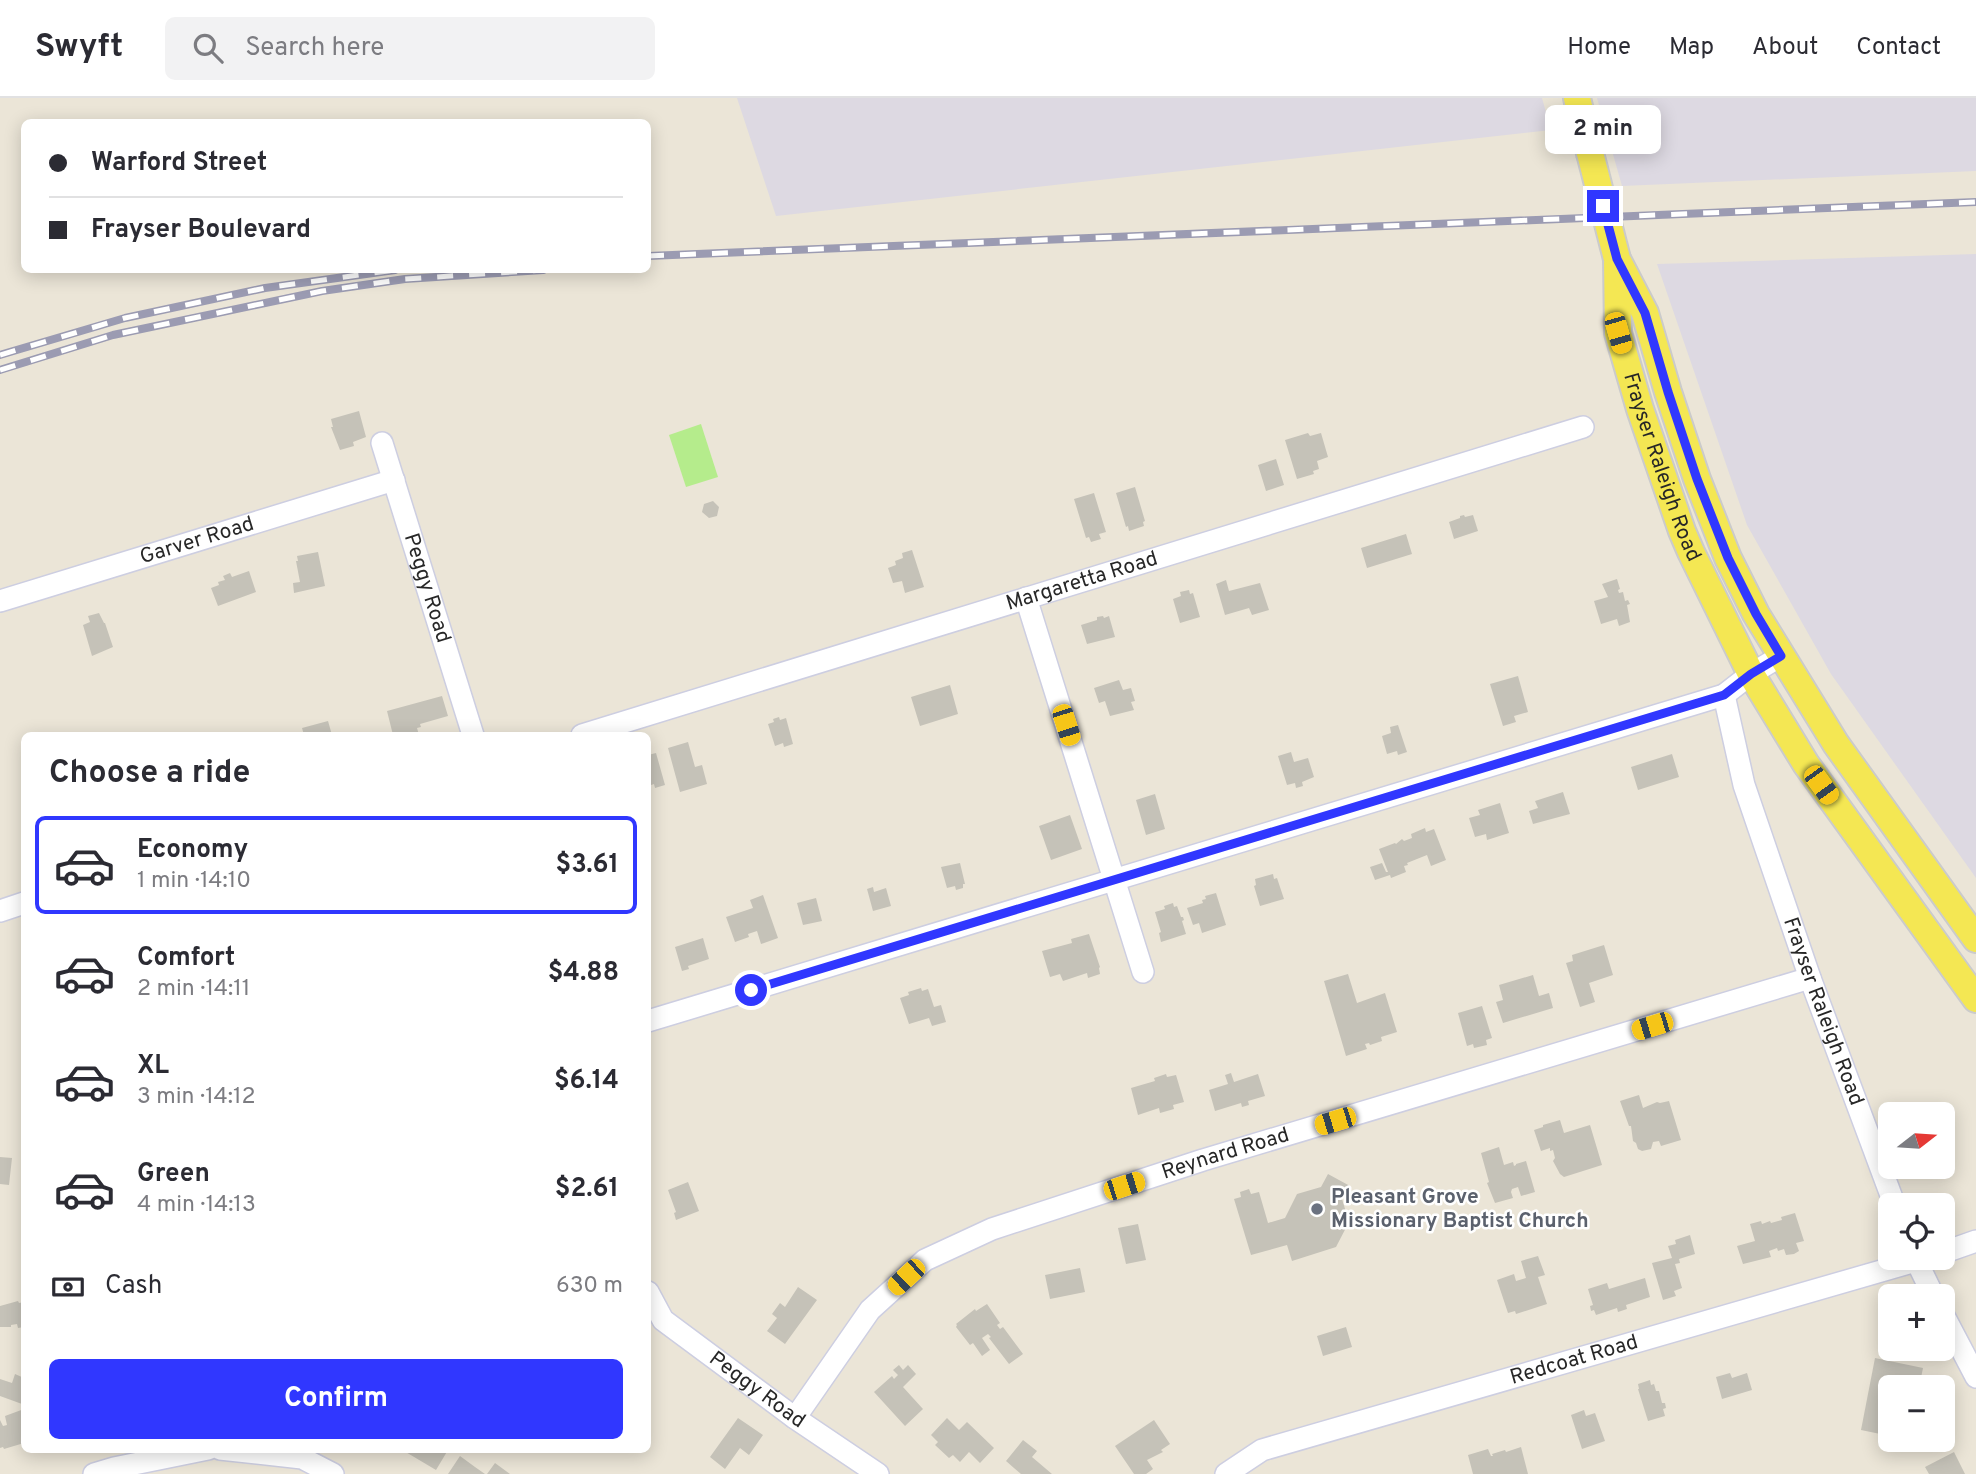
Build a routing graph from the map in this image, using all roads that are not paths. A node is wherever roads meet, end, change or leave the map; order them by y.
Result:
1 (1577, 98) edge
2 (1617, 259) junction
3 (1583, 427) dead end
4 (382, 443) dead end
5 (394, 480) junction
6 (1026, 598) junction
7 (0, 601) edge
8 (1781, 656) junction
9 (1751, 674) junction
10 (1724, 695) junction
11 (472, 732) edge
12 (592, 732) edge
13 (1115, 878) junction
14 (21, 904) edge
15 (0, 911) edge
16 (1976, 939) edge
17 (1143, 972) dead end
18 (1810, 978) junction
19 (1976, 999) edge
20 (651, 1020) edge
21 (1890, 1193) edge
22 (1976, 1241) edge
23 (1955, 1248) edge
24 (1881, 1270) edge
25 (651, 1298) edge
26 (1955, 1337) edge
27 (1976, 1377) edge
28 (795, 1418) junction
29 (188, 1453) edge
30 (256, 1453) edge
31 (94, 1474) edge
32 (334, 1474) edge
33 (878, 1474) edge
34 (1226, 1474) edge

1 - 2 main road, bridge
2 - 8 main road, Frayser Raleigh Road
2 - 9 main road, Frayser Raleigh Road
3 - 6 street, Margaretta Road
4 - 5 street, Peggy Road
5 - 7 street, Garver Road
5 - 11 street, Peggy Road
6 - 12 street, Margaretta Road
6 - 13 street
8 - 9 street
8 - 16 main road, Frayser Raleigh Road
9 - 10 street
9 - 19 main road, Frayser Raleigh Road
10 - 13 street
10 - 18 street, Frayser Raleigh Road
13 - 17 street
13 - 20 street
14 - 15 street
18 - 21 street, Frayser Raleigh Road
18 - 28 street, Reynard Road
22 - 23 street
24 - 34 street, Redcoat Road
25 - 28 street, Peggy Road
26 - 27 street
28 - 33 street, Peggy Road
29 - 31 street
30 - 32 street

